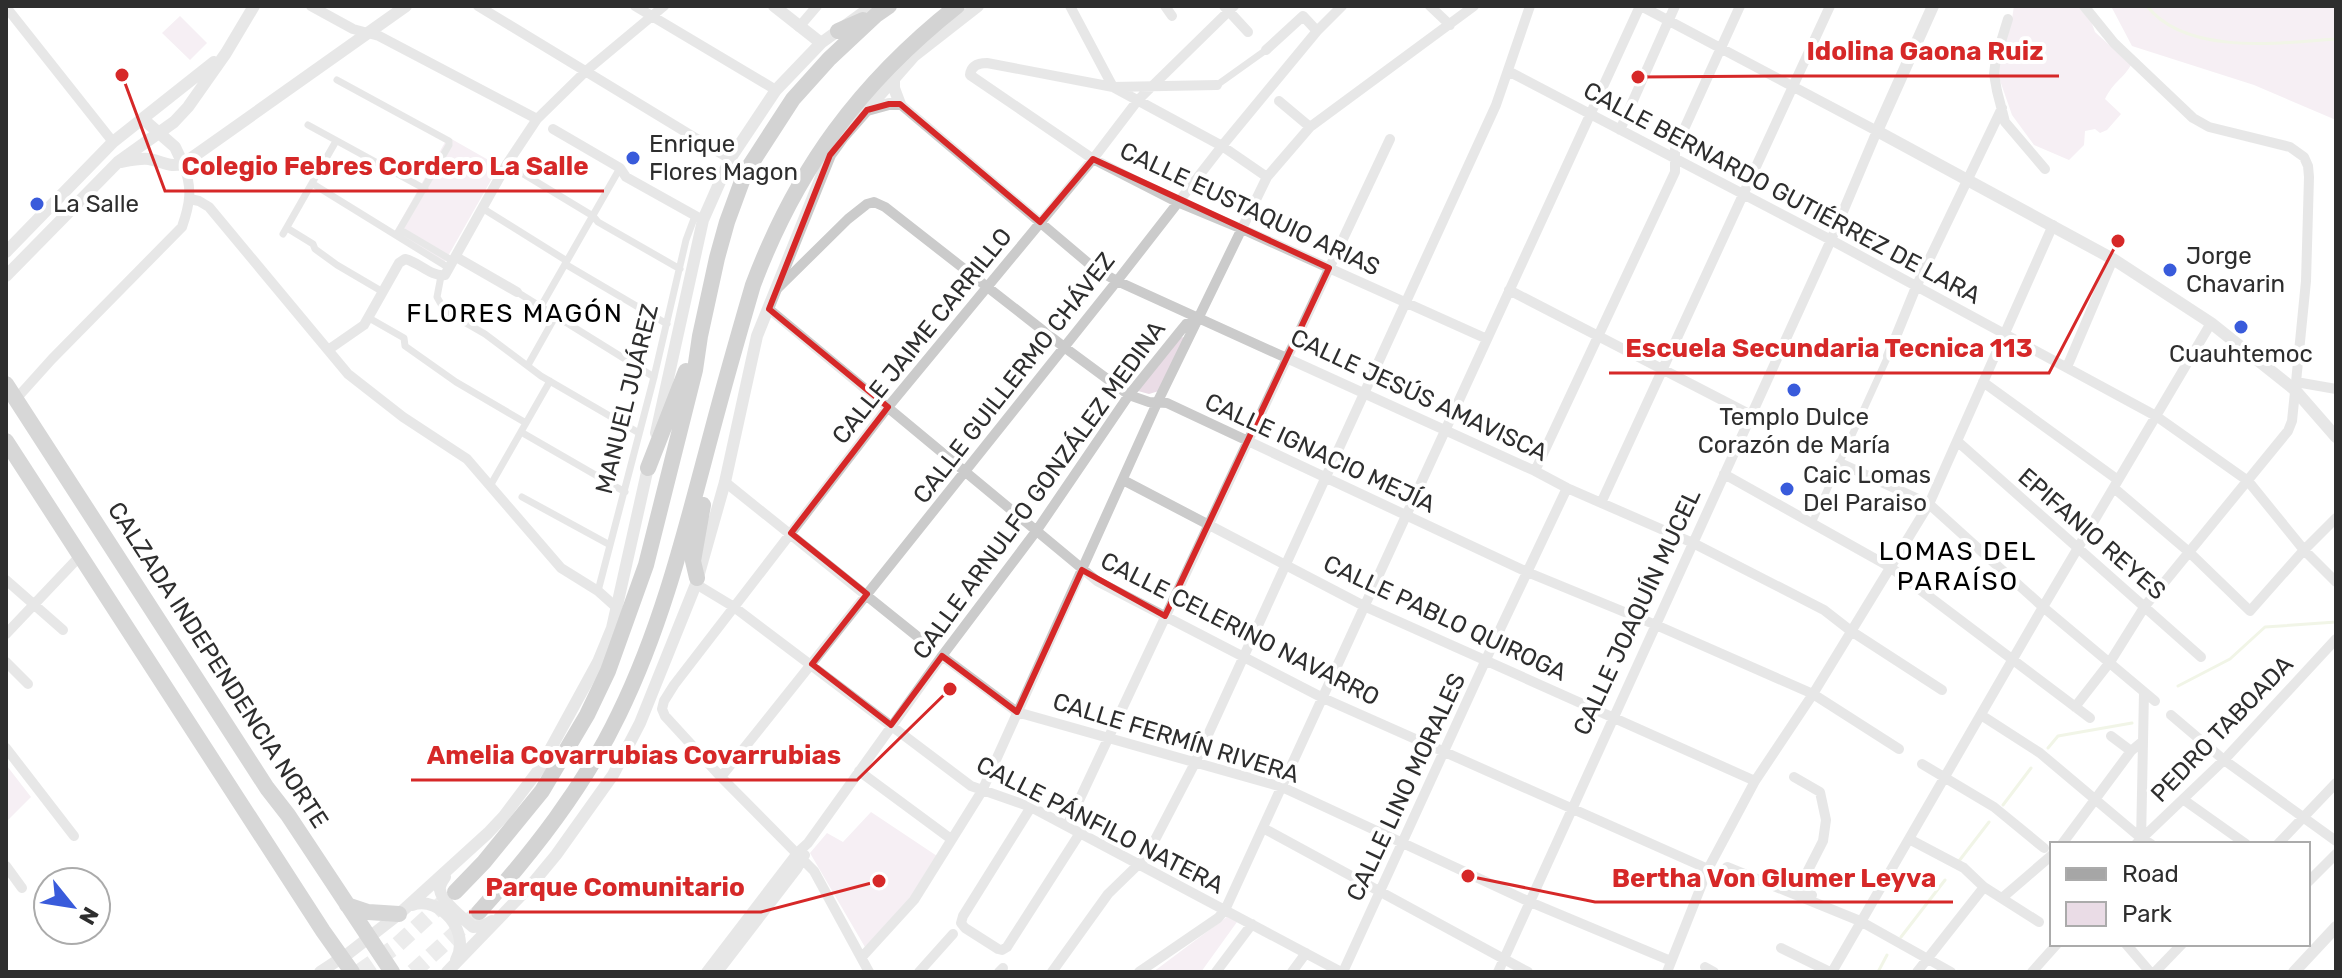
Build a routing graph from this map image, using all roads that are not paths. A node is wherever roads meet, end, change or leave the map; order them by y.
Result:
1 (254, 6) edge
2 (311, 6) edge
3 (405, 6) edge
4 (478, 6) edge
5 (635, 6) edge
6 (664, 6) edge
7 (774, 6) edge
8 (817, 6) edge
9 (957, 6) edge
10 (978, 6) edge
11 (1070, 6) edge
12 (1342, 6) edge
13 (1430, 6) edge
14 (1474, 6) edge
15 (1530, 6) edge
16 (1640, 6) edge
17 (1675, 6) edge
18 (1740, 6) edge
19 (1830, 6) edge
20 (1933, 6) edge
21 (2084, 6) edge
22 (6, 7) edge
23 (883, 8) edge
24 (1229, 8) edge
25 (652, 16) junction
26 (2008, 19) dead end
27 (1668, 21) junction
28 (1450, 25) junction
29 (799, 27) junction
30 (838, 31) joint
31 (1317, 31) junction
32 (1248, 32) dead end
33 (367, 33) junction
34 (821, 43) junction
35 (1720, 48) junction
36 (1266, 50) joint
37 (226, 53) junction
38 (586, 71) junction
39 (1508, 71) junction
40 (894, 79) junction
41 (337, 80) dead end
42 (1217, 85) joint
43 (1150, 86) junction
44 (1793, 86) junction
45 (1113, 87) junction
46 (776, 90) junction
47 (1138, 100) junction
48 (1279, 101) dead end
49 (900, 104) junction
50 (2002, 108) junction
51 (867, 110) junction
52 (1590, 114) junction
53 (143, 119) junction
54 (537, 119) junction
55 (308, 125) dead end
56 (1310, 127) junction
57 (553, 129) joint
58 (1620, 130) junction
59 (1877, 131) junction
60 (159, 133) junction
61 (1390, 139) dead end
62 (336, 141) junction
63 (113, 142) junction
64 (1222, 146) junction
65 (730, 159) junction
66 (1093, 159) junction
67 (1675, 160) junction
68 (118, 162) junction
69 (183, 164) junction
70 (507, 164) junction
71 (620, 168) junction
72 (2045, 169) dead end
73 (1267, 177) junction
74 (1968, 180) junction
75 (313, 184) junction
76 (425, 189) junction
77 (1743, 194) junction
78 (190, 199) junction
79 (1177, 202) junction
80 (482, 208) junction
81 (593, 216) junction
82 (699, 218) junction
83 (1040, 222) junction
84 (2053, 225) junction
85 (31, 226) junction
86 (1242, 229) junction
87 (397, 234) junction
88 (43, 238) junction
89 (1831, 240) junction
90 (6, 252) edge
91 (2113, 259) junction
92 (566, 263) junction
93 (450, 265) junction
94 (1329, 268) junction
95 (680, 269) junction
96 (6, 276) edge
97 (1117, 281) junction
98 (987, 287) junction
99 (1916, 287) junction
100 (777, 290) junction
101 (1509, 290) junction
102 (383, 292) junction
103 (517, 292) joint
104 (1406, 302) junction
105 (540, 308) junction
106 (769, 309) junction
107 (555, 317) junction
108 (369, 318) junction
109 (1197, 318) junction
110 (2211, 323) junction
111 (667, 324) junction
112 (2005, 334) junction
113 (700, 336) junction
114 (1599, 336) junction
115 (1487, 339) junction
116 (1064, 347) junction
117 (328, 350) junction
118 (1888, 356) joint
119 (1287, 358) junction
120 (528, 365) junction
121 (2067, 367) junction
122 (1662, 369) junction
123 (654, 377) junction
124 (550, 381) junction
125 (1983, 382) junction
126 (6, 384) edge
127 (2296, 386) junction
128 (2336, 389) edge
129 (1364, 393) junction
130 (1129, 395) junction
131 (16, 399) junction
132 (1157, 403) junction
133 (888, 407) junction
134 (1751, 415) junction
135 (2156, 416) junction
136 (526, 423) junction
137 (1445, 430) junction
138 (521, 432) junction
139 (639, 433) junction
140 (711, 433) junction
141 (2336, 437) edge
142 (1248, 440) junction
143 (1957, 441) junction
144 (7, 446) edge
145 (1840, 463) junction
146 (648, 468) junction
147 (966, 470) junction
148 (1535, 471) junction
149 (1724, 474) junction
150 (1326, 477) junction
151 (1123, 480) junction
152 (2248, 481) junction
153 (725, 482) junction
154 (2116, 484) junction
155 (490, 486) junction
156 (1567, 488) junction
157 (625, 492) junction
158 (522, 497) dead end
159 (1601, 503) junction
160 (1929, 504) junction
161 (1406, 515) junction
162 (2336, 518) edge
163 (1812, 523) junction
164 (1209, 525) junction
165 (1037, 530) junction
166 (791, 533) junction
167 (1693, 543) junction
168 (610, 545) junction
169 (2078, 548) junction
170 (2304, 550) junction
171 (2189, 552) junction
172 (80, 556) junction
173 (1285, 565) junction
174 (1890, 567) junction
175 (1082, 570) junction
176 (1527, 572) junction
177 (6, 580) edge
178 (696, 581) junction
179 (2336, 582) edge
180 (598, 591) junction
181 (867, 594) junction
182 (35, 603) junction
183 (2145, 606) junction
184 (734, 607) junction
185 (1366, 607) junction
186 (2043, 607) junction
187 (617, 608) junction
188 (1165, 616) junction
189 (1656, 625) junction
190 (63, 630) dead end
191 (1851, 631) junction
192 (6, 634) edge
193 (2336, 639) edge
194 (923, 641) dead end
195 (942, 656) junction
196 (1243, 657) junction
197 (2201, 657) dead end
198 (1485, 661) junction
199 (2012, 661) junction
200 (6, 662) edge
201 (2110, 662) junction
202 (812, 664) junction
203 (28, 684) dead end
204 (1942, 690) dead end
205 (2144, 692) junction
206 (1813, 694) junction
207 (1323, 698) junction
208 (2155, 701) dead end
209 (2075, 707) junction
210 (1017, 712) junction
211 (1981, 715) junction
212 (2171, 715) dead end
213 (1613, 718) junction
214 (2090, 718) dead end
215 (891, 725) junction
216 (2111, 736) dead end
217 (1108, 738) junction
218 (2143, 741) junction
219 (1899, 749) dead end
220 (1444, 751) junction
221 (2131, 751) junction
222 (7, 752) edge
223 (2224, 760) junction
224 (1195, 763) junction
225 (1922, 764) dead end
226 (859, 771) junction
227 (721, 777) junction
228 (1794, 777) dead end
229 (1946, 777) junction
230 (1755, 781) junction
231 (2336, 783) edge
232 (1282, 787) junction
233 (982, 791) junction
234 (2097, 800) junction
235 (2184, 800) junction
236 (1031, 807) junction
237 (1572, 808) junction
238 (2303, 817) junction
239 (1067, 826) junction
240 (1263, 828) junction
241 (1080, 833) junction
242 (74, 836) dead end
243 (951, 839) junction
244 (1909, 839) junction
245 (1403, 841) junction
246 (2336, 841) edge
247 (2064, 842) edge
248 (2139, 842) edge
249 (2243, 842) edge
250 (2280, 842) edge
251 (2048, 852) edge
252 (2336, 854) edge
253 (800, 856) junction
254 (457, 861) junction
255 (1139, 864) junction
256 (6, 866) edge
257 (1727, 867) dead end
258 (1708, 869) junction
259 (2310, 880) edge
260 (1984, 887) junction
261 (22, 888) dead end
262 (1380, 891) junction
263 (455, 892) tunnel mouth
264 (2002, 898) junction
265 (1530, 902) junction
266 (347, 905) junction
267 (1225, 910) junction
268 (403, 911) junction
269 (479, 912) tunnel mouth
270 (503, 914) junction
271 (1857, 920) junction
272 (2039, 922) dead end
273 (1252, 924) junction
274 (2336, 927) edge
275 (953, 934) dead end
276 (369, 938) junction
277 (2055, 946) edge
278 (2128, 946) edge
279 (2138, 946) edge
280 (2180, 946) edge
281 (2311, 947) edge
282 (1781, 948) dead end
283 (1002, 950) junction
284 (1306, 953) junction
285 (343, 957) junction
286 (862, 957) junction
287 (2138, 957) junction
288 (1504, 959) junction
289 (1927, 959) junction
290 (1669, 967) edge
291 (450, 969) edge
292 (1001, 970) edge
293 (320, 972) edge
294 (352, 972) edge
295 (392, 972) edge
296 (706, 972) edge
297 (718, 972) edge
298 (869, 972) edge
299 (919, 972) edge
300 (1052, 972) edge
301 (1139, 972) edge
302 (1216, 972) edge
303 (1292, 972) edge
304 (1342, 972) edge
305 (1498, 972) edge
306 (1528, 972) edge
307 (1831, 972) edge
308 (1917, 972) edge
309 (1951, 972) edge
310 (2032, 972) edge
311 (2152, 972) edge
312 (2294, 972) edge

1 - 37 street
2 - 33 street
3 - 33 street
4 - 38 street
5 - 25 street
6 - 25 street
7 - 29 street
8 - 29 street
9 - 140 highway
10 - 40 street
11 - 45 street
12 - 31 street, CALLE GUILLERMO CHÁVEZ
13 - 28 street
14 - 28 street, CALLE ARNULFO GONZÁLEZ MEDINA
15 - 39 street
16 - 27 street
16 - 52 street
17 - 27 street
18 - 35 street
19 - 44 street
20 - 59 street, CALLE JOAQUÍN MUCEL
21 - 127 street
22 - 63 street
23 - 30 highway
23 - 113 highway
24 - 32 street
24 - 43 street, CALLE JAIME CARRILLO
25 - 38 street
25 - 46 street
26 - 50 street
27 - 35 street
27 - 58 street
28 - 56 street, CALLE ARNULFO GONZÁLEZ MEDINA
29 - 34 street
30 - 34 street
31 - 36 street
31 - 64 street, CALLE GUILLERMO CHÁVEZ
33 - 54 street
33 - 69 street
34 - 46 street
35 - 44 street
35 - 67 street
36 - 42 street
37 - 53 street
37 - 60 street
38 - 54 street
38 - 65 street
39 - 52 street, CALLE BERNARDO GUTIÉRREZ DE LARA
39 - 104 street
40 - 49 street
40 - 51 street
41 - 76 street
42 - 43 street
43 - 45 street
43 - 47 street, CALLE JAIME CARRILLO
44 - 59 street
44 - 77 street
45 - 47 street
45 - 66 street, CALLE EUSTAQUIO ARIAS
46 - 65 street
47 - 64 street
47 - 66 street, CALLE JAIME CARRILLO
48 - 56 street
49 - 51 street
49 - 83 street, CALLE JESÚS AMAVISCA
50 - 72 street
50 - 74 street
51 - 100 street
52 - 58 street, CALLE BERNARDO GUTIÉRREZ DE LARA
52 - 101 street
53 - 60 street
53 - 63 street
54 - 57 street
54 - 70 street
55 - 62 street
56 - 73 street, CALLE ARNULFO GONZÁLEZ MEDINA
57 - 71 street
58 - 67 street, CALLE BERNARDO GUTIÉRREZ DE LARA
59 - 74 street
59 - 89 street, CALLE JOAQUÍN MUCEL
60 - 68 street
60 - 69 street
61 - 94 street
62 - 75 street
62 - 76 street
63 - 85 street
64 - 73 street
64 - 79 street, CALLE GUILLERMO CHÁVEZ
65 - 82 street
66 - 79 street, CALLE EUSTAQUIO ARIAS
66 - 83 street, CALLE JAIME CARRILLO
67 - 77 street, CALLE BERNARDO GUTIÉRREZ DE LARA
67 - 114 street
68 - 69 street
68 - 88 street
69 - 78 street
70 - 80 street
70 - 81 street
71 - 81 street
71 - 82 street
73 - 86 street, CALLE ARNULFO GONZÁLEZ MEDINA
74 - 84 street
74 - 99 street
75 - 87 street
75 - 102 street
76 - 87 street
77 - 89 street, CALLE BERNARDO GUTIÉRREZ DE LARA
77 - 122 street
78 - 117 street
78 - 131 street
79 - 86 street, CALLE EUSTAQUIO ARIAS
79 - 97 street, CALLE GUILLERMO CHÁVEZ
80 - 92 street
80 - 93 street
81 - 92 street
81 - 95 street
82 - 95 street, MANUEL JUÁREZ
82 - 146 street
83 - 97 street, CALLE JESÚS AMAVISCA
83 - 98 street, CALLE JAIME CARRILLO
84 - 91 street
84 - 112 street
85 - 88 street
85 - 90 street
86 - 94 street, CALLE EUSTAQUIO ARIAS
86 - 109 street, CALLE ARNULFO GONZÁLEZ MEDINA
87 - 93 street
88 - 96 street
89 - 99 street, CALLE BERNARDO GUTIÉRREZ DE LARA
89 - 134 street, CALLE JOAQUÍN MUCEL
91 - 110 street
91 - 121 street
92 - 105 street
92 - 111 street
93 - 102 street
93 - 103 street
93 - 120 street
94 - 104 street, CALLE EUSTAQUIO ARIAS
94 - 119 street
95 - 111 street, MANUEL JUÁREZ
97 - 109 street, CALLE JESÚS AMAVISCA
97 - 116 street, CALLE GUILLERMO CHÁVEZ
98 - 100 street, CALLE IGNACIO MEJÍA
98 - 116 street, CALLE IGNACIO MEJÍA
98 - 133 street, CALLE JAIME CARRILLO
99 - 112 street, CALLE BERNARDO GUTIÉRREZ DE LARA
99 - 118 street
100 - 106 street
101 - 114 street
101 - 115 street
102 - 108 street
103 - 105 street
104 - 115 street, CALLE EUSTAQUIO ARIAS
104 - 129 street
105 - 107 street
106 - 133 street, CALLE CELERINO NAVARRO
106 - 153 street
107 - 120 street
107 - 123 street
108 - 117 street
108 - 136 street
109 - 119 street, CALLE JESÚS AMAVISCA
109 - 130 street, CALLE ARNULFO GONZÁLEZ MEDINA
109 - 132 street
110 - 127 street
110 - 135 street
111 - 123 street, MANUEL JUÁREZ
112 - 121 street, CALLE BERNARDO GUTIÉRREZ DE LARA
112 - 125 street
113 - 146 highway
113 - 263 highway
114 - 122 street
114 - 148 street
115 - 137 street
116 - 130 street, CALLE IGNACIO MEJÍA
116 - 147 street, CALLE GUILLERMO CHÁVEZ
117 - 155 street
118 - 145 street
119 - 129 street, CALLE JESÚS AMAVISCA
119 - 142 street
120 - 124 street
121 - 135 street, CALLE BERNARDO GUTIÉRREZ DE LARA
122 - 134 street
122 - 159 street
123 - 139 street, MANUEL JUÁREZ
124 - 136 street
124 - 139 street
125 - 143 street
125 - 154 street
126 - 131 main road, CALZADA INDEPENDENCIA NORTE
127 - 128 street
127 - 141 street
127 - 152 street
129 - 137 street, CALLE JESÚS AMAVISCA
129 - 150 street
130 - 132 street, CALLE IGNACIO MEJÍA
130 - 165 street, CALLE ARNULFO GONZÁLEZ MEDINA
131 - 266 main road, CALZADA INDEPENDENCIA NORTE
132 - 142 street, CALLE IGNACIO MEJÍA
132 - 151 street
133 - 147 street, CALLE CELERINO NAVARRO
133 - 166 street, CALLE JAIME CARRILLO
134 - 149 street, CALLE JOAQUÍN MUCEL
135 - 152 street, CALLE BERNARDO GUTIÉRREZ DE LARA
135 - 154 street
136 - 138 street
137 - 148 street, CALLE JESÚS AMAVISCA
137 - 161 street
138 - 155 street
138 - 157 street
139 - 157 street, MANUEL JUÁREZ
140 - 178 highway
140 - 269 highway
142 - 150 street, CALLE IGNACIO MEJÍA
142 - 164 street
143 - 160 street
143 - 169 street, EPIFANIO REYES
144 - 172 main road
145 - 160 street
145 - 163 street
146 - 187 street
147 - 165 street, CALLE CELERINO NAVARRO
147 - 181 street, CALLE GUILLERMO CHÁVEZ
148 - 156 street, CALLE JESÚS AMAVISCA
149 - 163 street
149 - 167 street, CALLE JOAQUÍN MUCEL
150 - 161 street, CALLE IGNACIO MEJÍA
150 - 173 street
151 - 164 street, CALLE PABLO QUIROGA
151 - 175 street
152 - 170 street, CALLE BERNARDO GUTIÉRREZ DE LARA
152 - 171 street
153 - 166 street
153 - 178 street
154 - 169 street
154 - 171 street
155 - 180 street
156 - 159 street, CALLE JESÚS AMAVISCA
156 - 176 street, CALLE LINO MORALES
157 - 168 street, MANUEL JUÁREZ
158 - 168 street
159 - 167 street, CALLE JESÚS AMAVISCA
160 - 174 street
160 - 186 street
161 - 176 street, CALLE IGNACIO MEJÍA
161 - 185 street
162 - 170 street
163 - 174 street
164 - 173 street, CALLE PABLO QUIROGA
164 - 188 street
165 - 175 street, CALLE CELERINO NAVARRO
165 - 195 street, CALLE ARNULFO GONZÁLEZ MEDINA
166 - 181 street
166 - 184 street, CALLE JAIME CARRILLO
167 - 189 street, CALLE JOAQUÍN MUCEL
167 - 191 street, CALLE JESÚS AMAVISCA
168 - 180 street, MANUEL JUÁREZ
169 - 183 street, EPIFANIO REYES
169 - 186 street
170 - 171 street
170 - 179 street, CALLE BERNARDO GUTIÉRREZ DE LARA
171 - 183 street
172 - 182 street
172 - 285 main road
173 - 185 street, CALLE PABLO QUIROGA
173 - 196 street
174 - 191 street
174 - 199 street
175 - 188 street, CALLE CELERINO NAVARRO
175 - 210 street
176 - 189 street, CALLE IGNACIO MEJÍA
176 - 198 street, CALLE LINO MORALES
177 - 182 street
178 - 184 street, CALLE PÁNFILO NATERA
178 - 270 street
180 - 187 street
181 - 194 street
181 - 202 street, CALLE GUILLERMO CHÁVEZ
182 - 190 street
182 - 192 street
183 - 197 street, EPIFANIO REYES
183 - 201 street
184 - 202 street, CALLE PÁNFILO NATERA
184 - 227 street, CALLE JAIME CARRILLO
185 - 198 street, CALLE PABLO QUIROGA
185 - 207 street
186 - 199 street
186 - 201 street
187 - 254 street
188 - 196 street, CALLE CELERINO NAVARRO
188 - 217 street
189 - 206 street, CALLE IGNACIO MEJÍA
189 - 213 street, CALLE JOAQUÍN MUCEL
191 - 204 street, CALLE JESÚS AMAVISCA
191 - 206 street
193 - 223 street, PEDRO TABOADA
195 - 210 street, CALLE FERMÍN RIVERA
195 - 215 street, CALLE ARNULFO GONZÁLEZ MEDINA
196 - 207 street, CALLE CELERINO NAVARRO
196 - 224 street
198 - 213 street, CALLE PABLO QUIROGA
198 - 220 street, CALLE LINO MORALES
199 - 209 street
199 - 211 street
200 - 203 street
201 - 205 street
201 - 209 street
202 - 215 street, CALLE PÁNFILO NATERA
202 - 227 street, CALLE GUILLERMO CHÁVEZ
205 - 208 street
205 - 218 street
206 - 219 street, CALLE IGNACIO MEJÍA
206 - 230 street
207 - 220 street, CALLE CELERINO NAVARRO
207 - 232 street
209 - 214 street
210 - 217 street, CALLE FERMÍN RIVERA
210 - 233 street
211 - 229 street
211 - 234 street
212 - 223 street
213 - 230 street, CALLE PABLO QUIROGA
213 - 237 street, CALLE JOAQUÍN MUCEL
215 - 226 street, CALLE ARNULFO GONZÁLEZ MEDINA
215 - 233 street, CALLE PÁNFILO NATERA
216 - 221 street
217 - 224 street, CALLE FERMÍN RIVERA
217 - 239 street
218 - 221 street
218 - 248 street
220 - 237 street, CALLE CELERINO NAVARRO
220 - 245 street, CALLE LINO MORALES
221 - 234 street
222 - 242 street
223 - 235 street, PEDRO TABOADA
223 - 238 street
224 - 232 street, CALLE FERMÍN RIVERA
224 - 255 street
225 - 229 street
226 - 243 street
226 - 253 street, CALLE ARNULFO GONZÁLEZ MEDINA
227 - 253 street
228 - 271 street
229 - 244 street
229 - 251 street
230 - 258 street
231 - 238 street
232 - 240 street
232 - 245 street, CALLE FERMÍN RIVERA
233 - 236 street, CALLE PÁNFILO NATERA
233 - 243 street
234 - 247 street
234 - 248 street
235 - 248 street, PEDRO TABOADA
235 - 249 street
236 - 239 street, CALLE PÁNFILO NATERA
236 - 283 street
237 - 258 street, CALLE CELERINO NAVARRO
237 - 265 street, CALLE JOAQUÍN MUCEL
238 - 246 street
238 - 250 street
239 - 241 street, CALLE PÁNFILO NATERA
240 - 262 street
240 - 267 street
241 - 255 street, CALLE PÁNFILO NATERA
241 - 283 street
243 - 286 street
244 - 260 street
244 - 271 street
245 - 262 street, CALLE LINO MORALES
245 - 265 street, CALLE FERMÍN RIVERA
251 - 264 street
252 - 259 street
253 - 286 street
253 - 296 street, CALLE ARNULFO GONZÁLEZ MEDINA
253 - 297 street, CALLE ARNULFO GONZÁLEZ MEDINA
254 - 268 street
254 - 270 street
255 - 267 street, CALLE PÁNFILO NATERA
255 - 300 street
256 - 261 street
257 - 271 street
258 - 290 street
260 - 264 street
260 - 289 street
262 - 288 street
262 - 304 street, CALLE LINO MORALES
264 - 272 street
265 - 288 street, CALLE JOAQUÍN MUCEL
265 - 290 street, CALLE FERMÍN RIVERA
266 - 268 main road
266 - 276 main road, CALZADA INDEPENDENCIA NORTE
267 - 273 street, CALLE PÁNFILO NATERA
267 - 301 street
268 - 276 street
268 - 291 street
270 - 291 street
271 - 289 street
271 - 307 street
273 - 284 street, CALLE PÁNFILO NATERA
273 - 302 street
274 - 281 street
275 - 299 street
276 - 285 street
276 - 295 main road, CALZADA INDEPENDENCIA NORTE
277 - 310 street
278 - 287 street
279 - 287 street
280 - 311 street
281 - 312 street
282 - 307 street
283 - 292 street
284 - 303 street
284 - 304 street, CALLE PÁNFILO NATERA
285 - 293 street
285 - 294 main road
286 - 298 street
287 - 311 street
288 - 305 street, CALLE JOAQUÍN MUCEL
288 - 306 street
289 - 308 street
289 - 309 street

